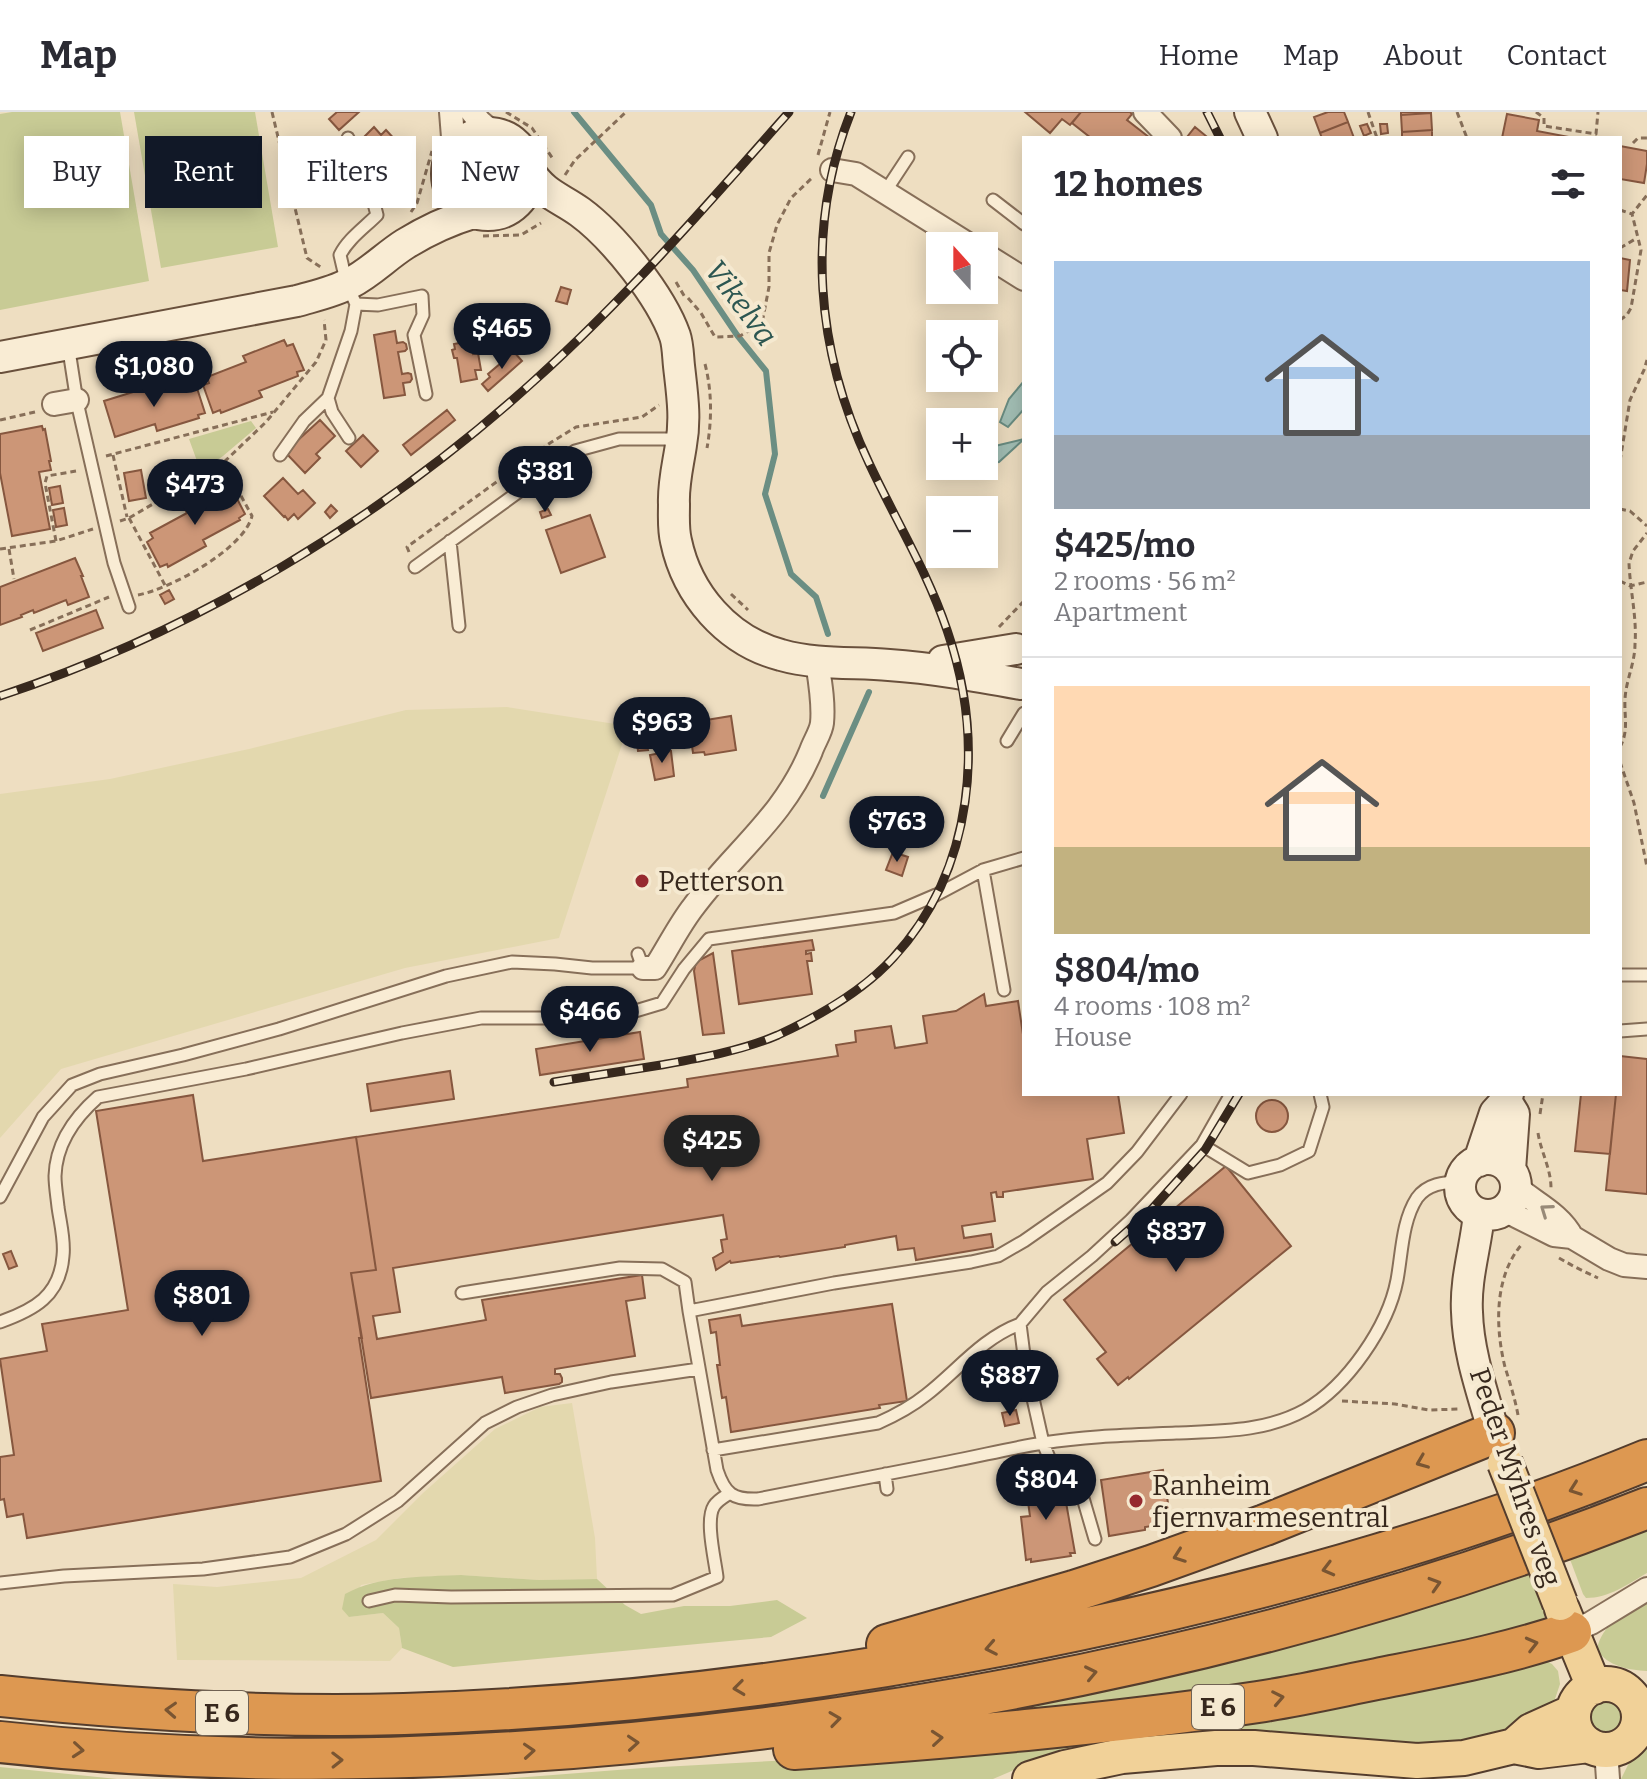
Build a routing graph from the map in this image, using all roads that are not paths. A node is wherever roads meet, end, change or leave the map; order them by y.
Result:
1 (451, 112) edge
2 (1145, 112) edge
3 (1250, 112) edge
4 (483, 123) edge
5 (446, 136) edge
6 (504, 136) edge
7 (1168, 136) edge
8 (1261, 136) edge
9 (908, 157) dead end
10 (824, 167) road end
11 (547, 191) edge
12 (885, 192) junction
13 (432, 199) edge
14 (993, 200) dead end
15 (375, 208) edge
16 (466, 208) edge
17 (512, 208) edge
18 (530, 208) edge
19 (473, 213) junction
20 (1022, 222) edge
21 (407, 229) junction
22 (949, 232) edge
23 (613, 243) junction
24 (998, 263) edge
25 (1022, 278) edge
26 (345, 284) junction
27 (68, 344) junction
28 (0, 357) edge
29 (426, 394) dead end
30 (328, 398) junction
31 (77, 400) junction
32 (54, 404) dead end
33 (349, 438) dead end
34 (682, 442) junction
35 (280, 455) dead end
36 (450, 541) junction
37 (415, 567) dead end
38 (129, 607) dead end
39 (459, 626) dead end
40 (1020, 642) edge
41 (821, 662) junction
42 (891, 665) junction
43 (1022, 692) edge
44 (1022, 695) edge
45 (1022, 698) edge
46 (1007, 741) dead end
47 (1022, 859) edge
48 (983, 870) junction
49 (641, 961) joint
50 (1622, 975) edge
51 (1647, 975) edge
52 (1004, 990) dead end
53 (1647, 1029) edge
54 (1622, 1031) edge
55 (1179, 1096) edge
56 (1230, 1096) edge
57 (1320, 1096) edge
58 (1507, 1098) edge
59 (1202, 1145) junction
60 (1470, 1171) junction
61 (1502, 1195) junction
62 (0, 1197) edge
63 (1647, 1267) edge
64 (462, 1293) dead end
65 (689, 1311) junction
66 (0, 1322) edge
67 (1020, 1324) junction
68 (699, 1369) junction
69 (1496, 1428) junction
70 (1043, 1443) junction
71 (713, 1450) junction
72 (1647, 1460) edge
73 (885, 1474) junction
74 (887, 1489) dead end
75 (730, 1493) junction
76 (1647, 1508) edge
77 (1095, 1539) dead end
78 (0, 1583) edge
79 (1647, 1589) edge
80 (369, 1601) dead end
81 (1565, 1618) junction
82 (816, 1678) junction
83 (1609, 1693) edge
84 (0, 1696) edge
85 (1643, 1719) edge
86 (675, 1740) junction
87 (0, 1742) edge
88 (1514, 1746) junction
89 (1601, 1758) edge
90 (1030, 1779) edge

1 - 5 street
2 - 7 street
3 - 8 street
4 - 6 street
9 - 12 lane
10 - 12 street
11 - 23 street
12 - 22 street
13 - 21 street
14 - 20 lane
15 - 26 lane
16 - 19 street
17 - 19 street
18 - 23 street
19 - 21 street
21 - 26 street
23 - 34 street
24 - 25 street
26 - 27 street
26 - 29 lane
26 - 30 lane
27 - 28 street
27 - 31 lane
30 - 33 lane
30 - 35 lane
31 - 32 street
31 - 38 lane
34 - 36 lane
34 - 41 street
36 - 37 lane
36 - 39 lane
40 - 42 street
40 - 43 street
41 - 42 street
41 - 49 street
42 - 44 street
45 - 46 lane
47 - 48 lane
48 - 52 lane
48 - 66 lane
49 - 62 lane
50 - 51 lane
53 - 54 lane
55 - 65 lane
56 - 59 lane
57 - 59 lane
58 - 60 street, Peder Myhres veg
58 - 61 street, Peder Myhres veg
59 - 67 lane
60 - 61 street
60 - 61 street
60 - 70 lane
61 - 63 street
61 - 69 street, Peder Myhres veg
64 - 65 lane
65 - 68 lane
67 - 70 lane
67 - 71 lane
68 - 71 lane
68 - 78 lane
69 - 81 main road, Peder Myhres veg, bridge
69 -> 82 highway, E 6
70 - 73 lane
70 - 77 lane
71 - 75 lane
72 -> 82 highway, E 6
73 - 74 lane
73 - 75 lane
75 - 80 lane
86 -> 76 highway, E 6
79 - 81 street
81 - 83 main road, Peder Myhres veg
86 -> 81 highway, E 6
82 -> 84 highway, E 6
83 - 85 main road
83 - 88 main road
83 - 89 main road
85 - 89 main road
87 -> 86 highway, E 6
88 - 89 main road
88 - 90 main road

